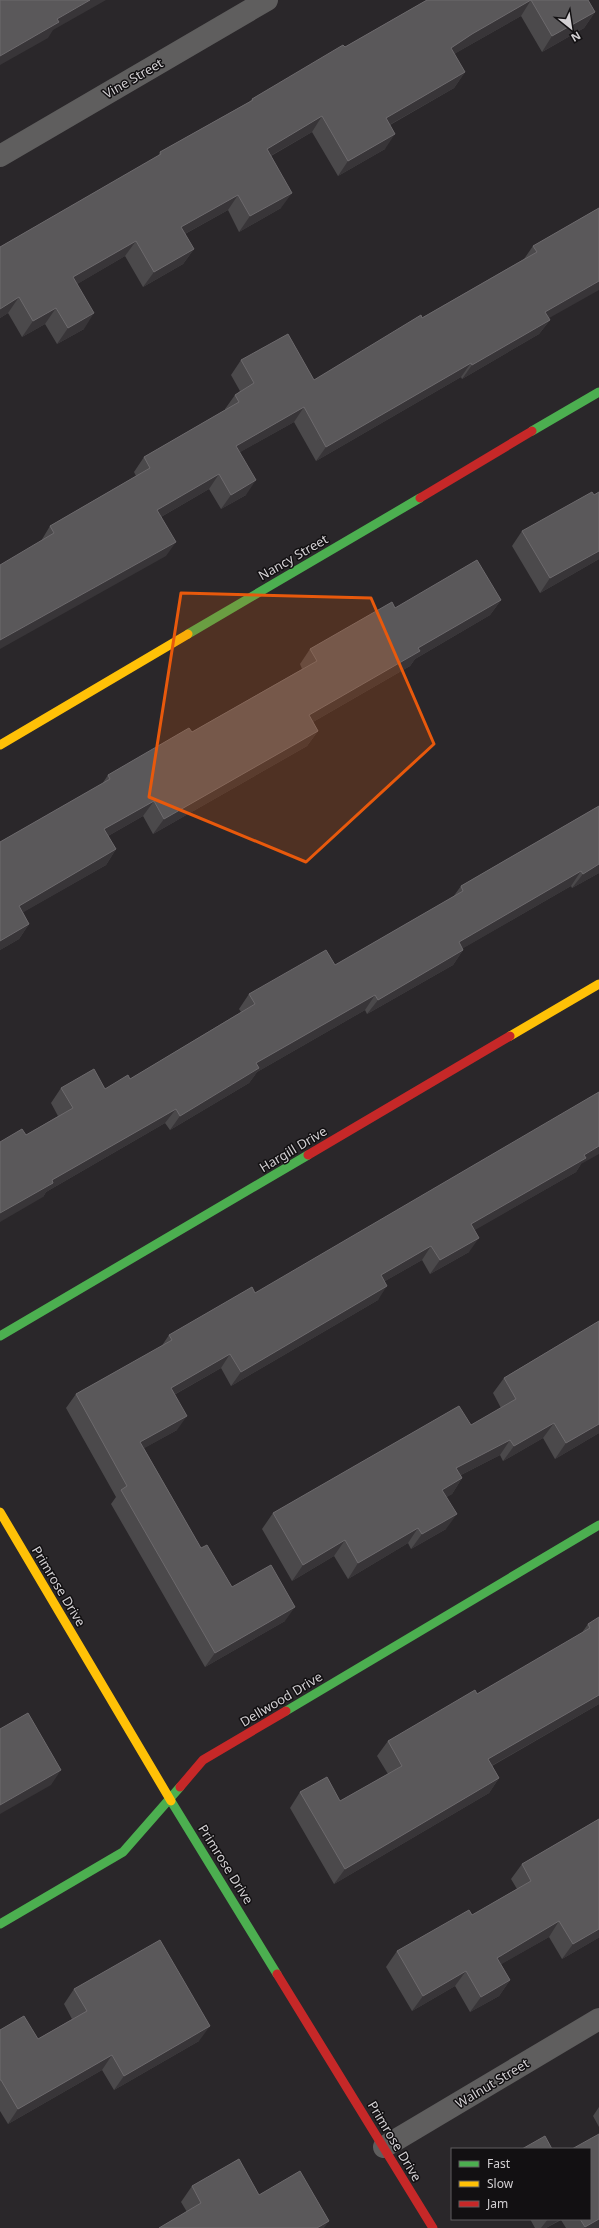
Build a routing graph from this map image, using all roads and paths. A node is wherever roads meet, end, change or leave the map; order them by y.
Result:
1 (267, 0) edge
2 (0, 156) edge
3 (599, 392) edge
4 (0, 744) edge
5 (599, 984) edge
6 (0, 1336) edge
7 (0, 1512) edge
8 (599, 1525) edge
9 (170, 1798) junction
10 (0, 1924) edge
11 (599, 2019) edge
12 (384, 2147) junction
13 (433, 2228) edge

1 - 2 street, Vine Street
3 - 4 street, Nancy Street
5 - 6 street, Hargill Drive
7 - 9 street, Primrose Drive
8 - 9 street, Dellwood Drive
9 - 10 street, Dellwood Drive
9 - 12 street, Primrose Drive
11 - 12 street, Walnut Street
12 - 13 street, Primrose Drive

